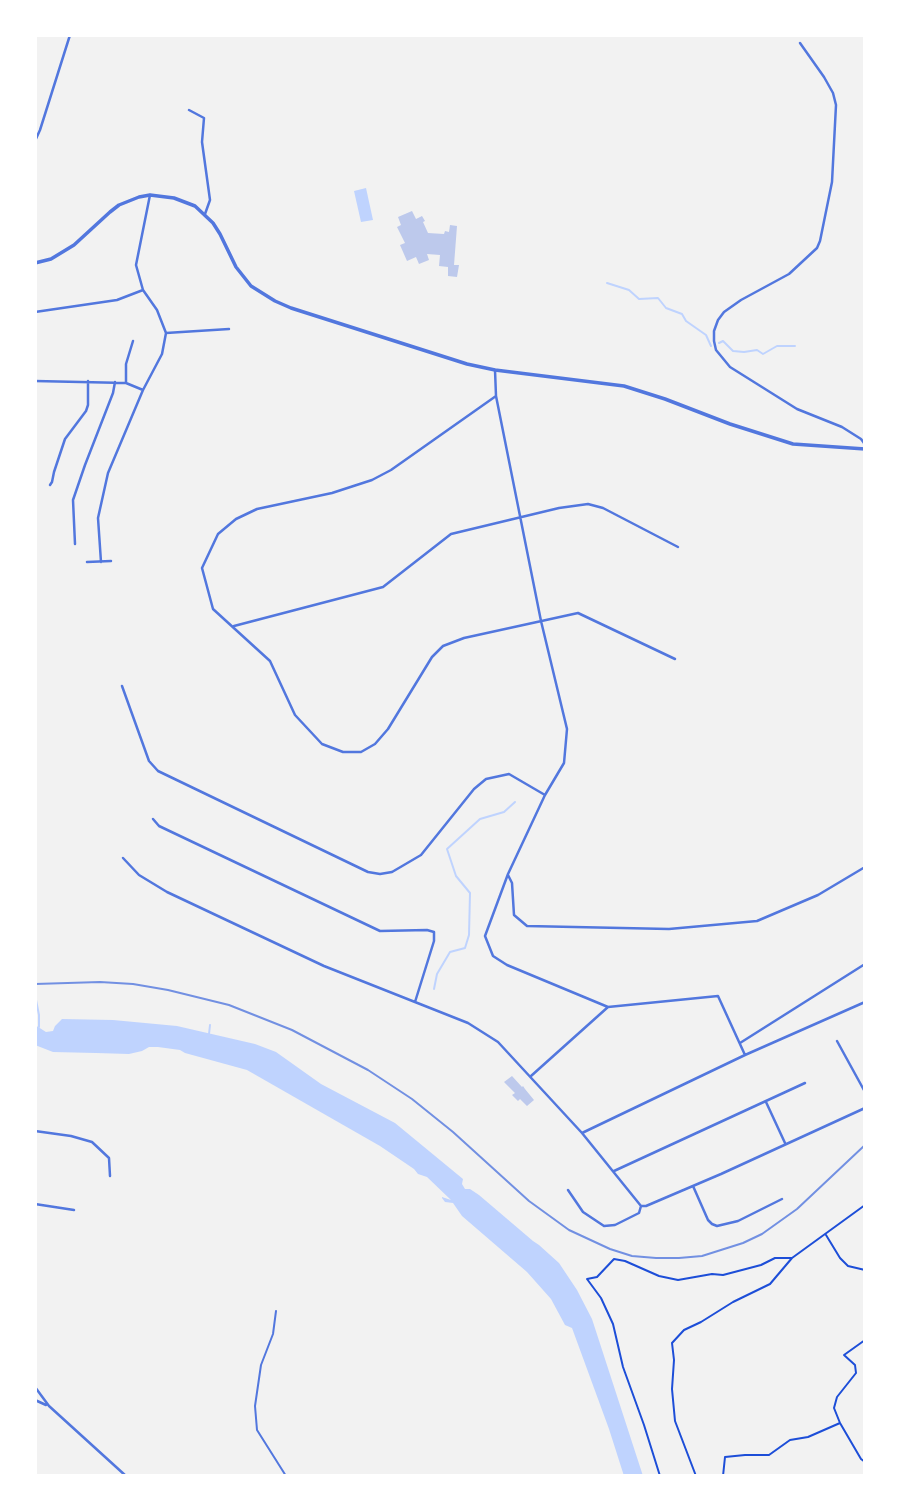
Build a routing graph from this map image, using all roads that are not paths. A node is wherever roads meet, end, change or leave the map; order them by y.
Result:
1 (70, 35) edge
2 (800, 43) dead end
3 (189, 110) dead end
4 (35, 141) edge
5 (150, 195) junction
6 (205, 214) junction
7 (35, 264) edge
8 (143, 290) junction
9 (35, 312) edge
10 (229, 329) dead end
11 (166, 333) junction
12 (133, 341) dead end
13 (495, 370) junction
14 (35, 381) edge
15 (88, 381) junction
16 (115, 382) junction
17 (126, 383) junction
18 (143, 390) junction
19 (496, 396) junction
20 (865, 449) edge
21 (50, 485) dead end
22 (520, 517) junction
23 (75, 544) dead end
24 (678, 547) dead end
25 (111, 561) dead end
26 (86, 562) dead end
27 (101, 562) junction
28 (541, 621) junction
29 (233, 626) junction
30 (675, 659) dead end
31 (122, 686) dead end
32 (545, 795) junction
33 (153, 819) dead end
34 (122, 858) dead end
35 (865, 867) edge
36 (508, 874) junction
37 (865, 964) edge
38 (415, 1002) junction
39 (865, 1002) edge
40 (608, 1007) junction
41 (837, 1041) dead end
42 (740, 1043) junction
43 (745, 1055) junction
44 (531, 1076) junction
45 (805, 1083) dead end
46 (865, 1092) edge
47 (766, 1102) junction
48 (865, 1108) edge
49 (35, 1131) edge
50 (582, 1133) junction
51 (785, 1144) junction
52 (614, 1172) junction
53 (110, 1176) dead end
54 (693, 1186) junction
55 (568, 1190) dead end
56 (782, 1199) dead end
57 (35, 1204) edge
58 (640, 1206) junction
59 (74, 1210) dead end
60 (276, 1311) dead end
61 (35, 1387) edge
62 (35, 1400) edge
63 (49, 1406) junction
64 (126, 1476) edge
65 (286, 1476) edge

1 - 4 street
2 - 20 street
3 - 6 street
5 - 6 street
5 - 7 street
5 - 8 street
6 - 13 street
8 - 9 street
8 - 11 street
10 - 11 street
11 - 18 street
12 - 17 street
13 - 19 street
13 - 20 street
14 - 15 street
15 - 16 street
15 - 21 street
16 - 17 street
16 - 23 street
17 - 18 street
18 - 27 street
19 - 22 street
19 - 29 street
22 - 24 street
22 - 28 street
22 - 29 street
25 - 27 street
26 - 27 street
28 - 29 street
28 - 30 street
28 - 32 street
31 - 32 street
32 - 36 street
33 - 38 street
34 - 38 street
35 - 36 street
36 - 40 street
37 - 42 street
38 - 44 street
39 - 43 street
40 - 42 street
40 - 44 street
41 - 46 street
42 - 43 street
43 - 50 street
44 - 50 street
45 - 47 street
47 - 51 street
47 - 52 street
48 - 51 street
49 - 53 street
50 - 52 street
51 - 54 street
52 - 58 street
54 - 56 street
54 - 58 street
55 - 58 street
57 - 59 street
60 - 65 lane
61 - 63 street
62 - 63 street
63 - 64 street

